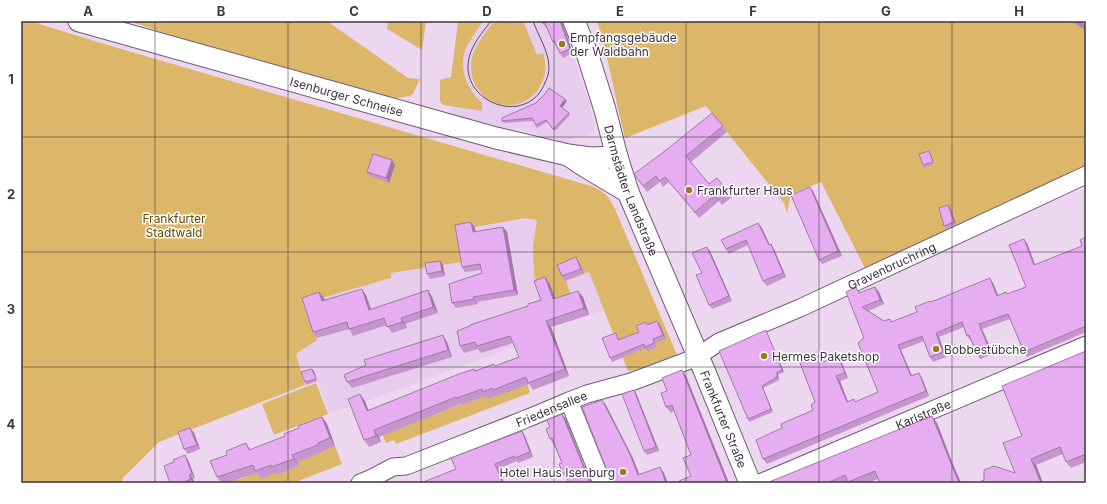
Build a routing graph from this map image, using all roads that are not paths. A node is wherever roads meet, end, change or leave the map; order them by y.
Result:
1 (80, 21) edge
2 (574, 21) edge
3 (568, 155) junction
4 (617, 157) junction
5 (1086, 175) edge
6 (628, 192) junction
7 (1086, 346) edge
8 (698, 356) junction
9 (569, 400) junction
10 (366, 481) edge
11 (602, 483) edge
12 (750, 483) edge
13 (760, 483) edge

1 - 3 main road, Isenburger Schneise
2 - 4 main road, Darmstädter Landstraße
3 - 4 main road, Isenburger Schneise
3 - 6 main road
4 - 6 main road, Darmstädter Landstraße
5 - 8 street, Gravenbruchring
6 - 8 main road, Darmstädter Landstraße
7 - 13 street, Karlstraße
8 - 9 street, Friedensallee
8 - 12 main road, Frankfurter Straße
9 - 10 street, Friedensallee
9 - 11 street

